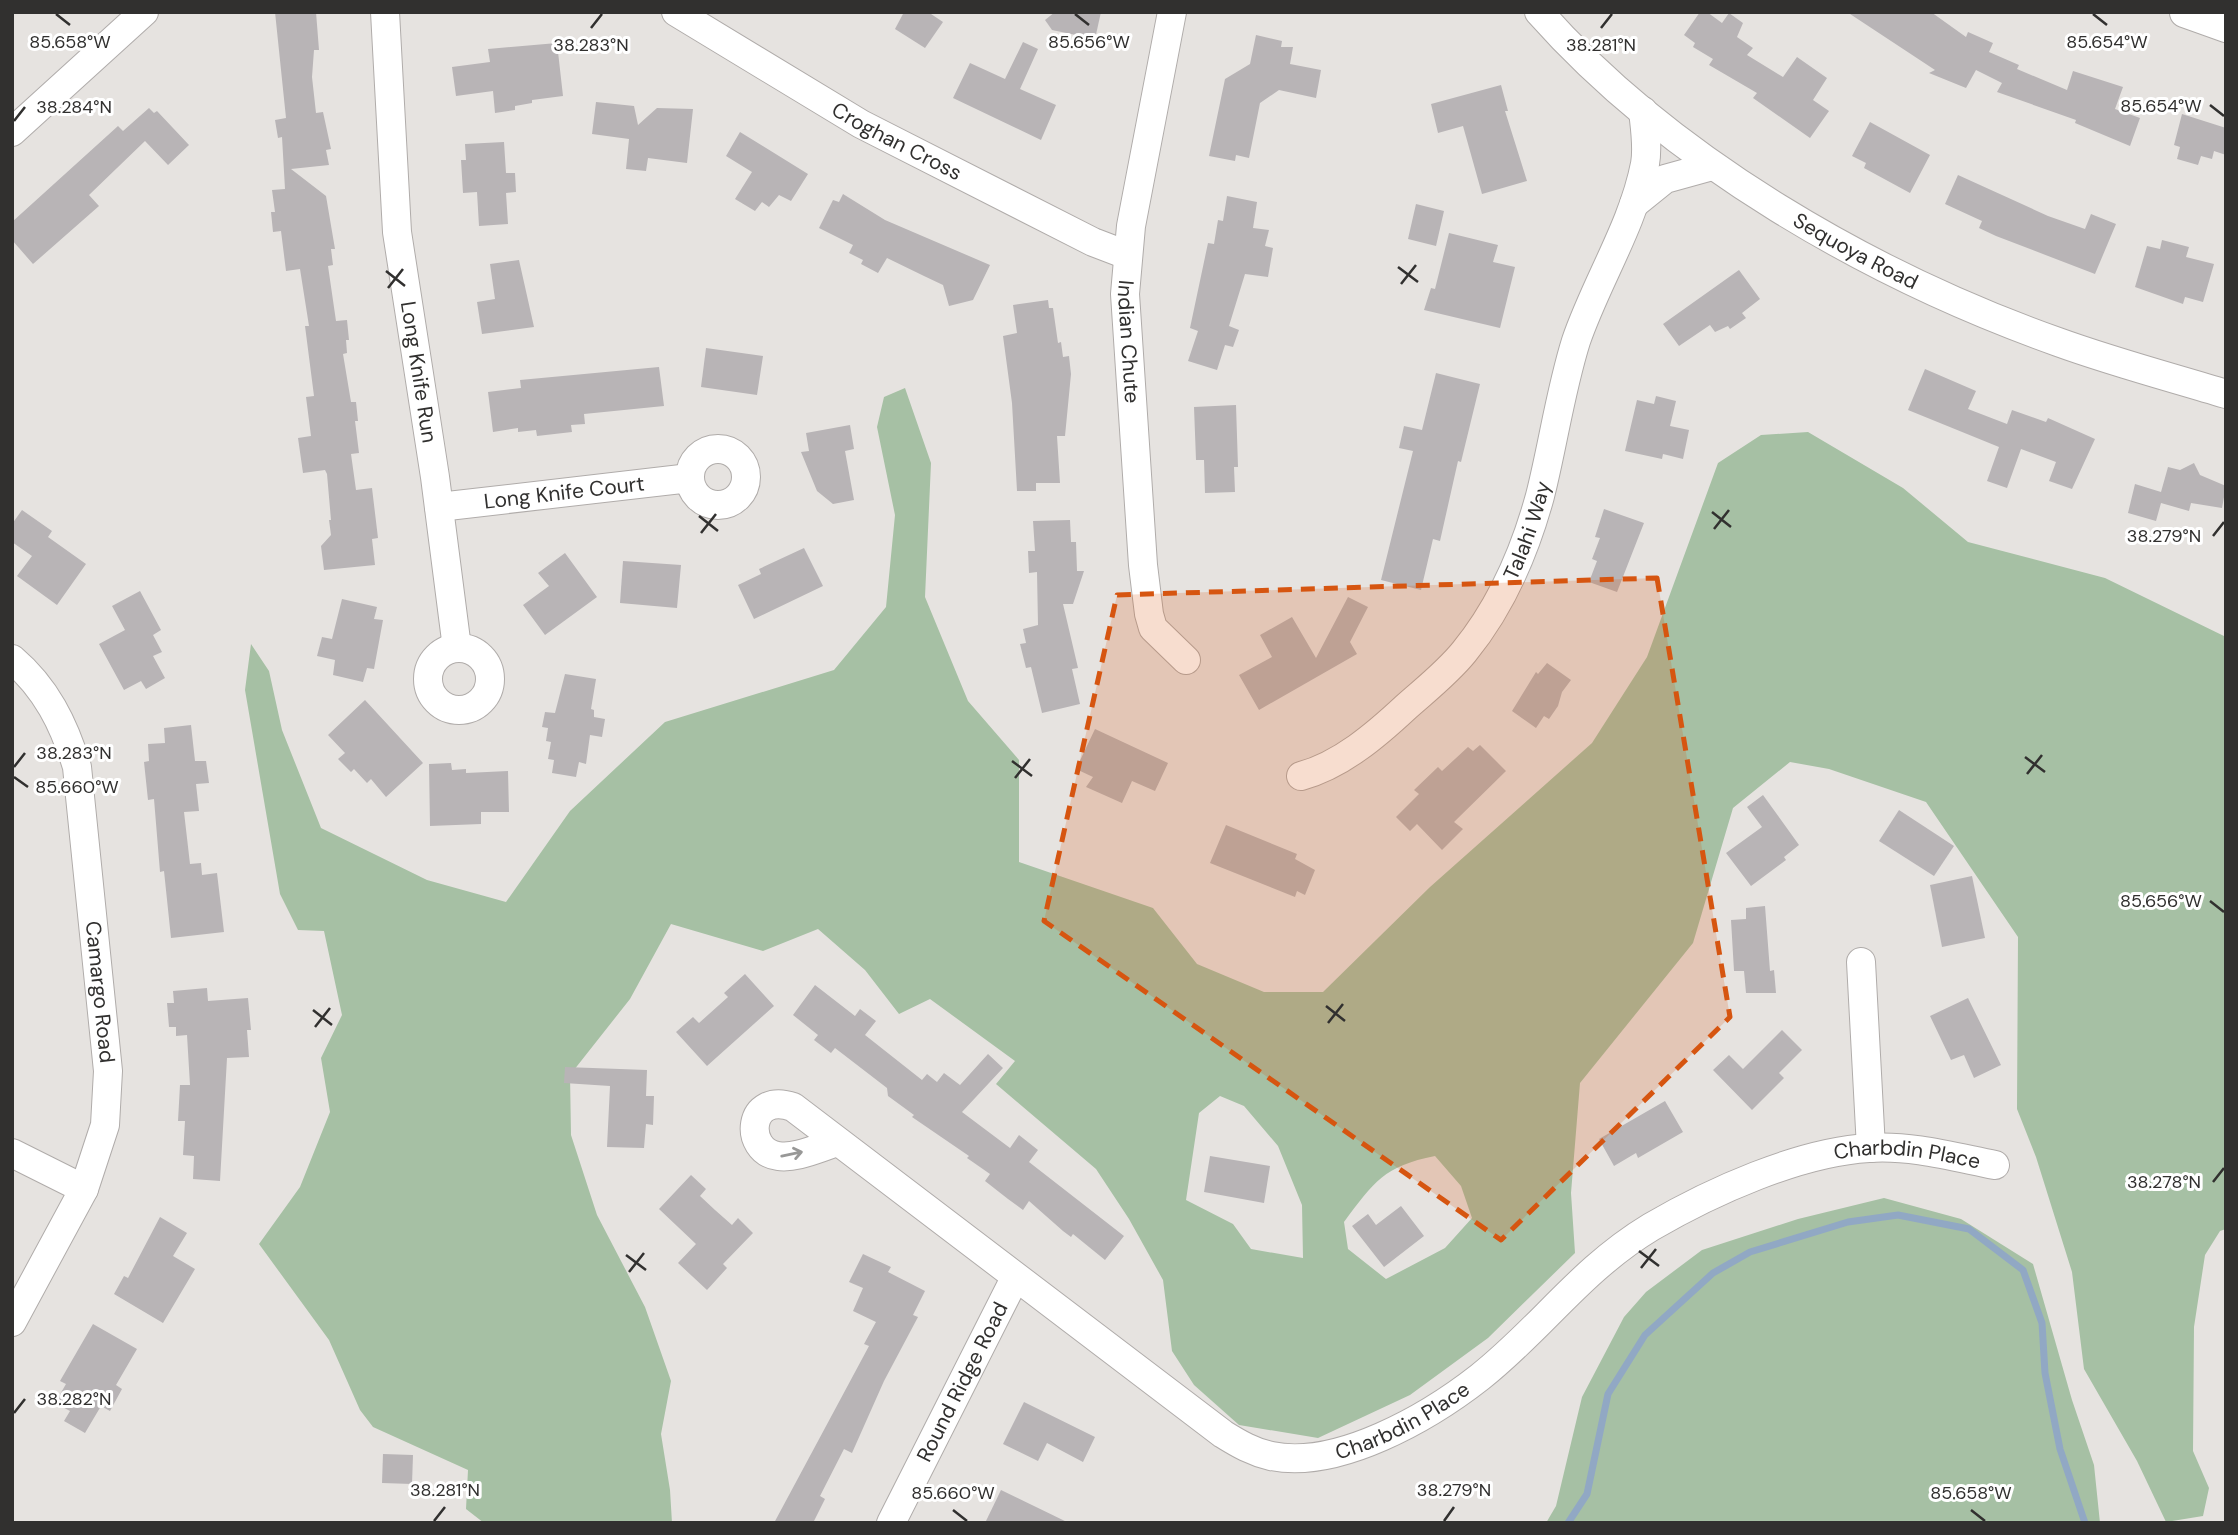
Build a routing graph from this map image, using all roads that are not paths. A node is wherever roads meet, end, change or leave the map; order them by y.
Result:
1 (144, 12) edge
2 (385, 12) edge
3 (676, 12) edge
4 (1172, 12) edge
5 (1539, 12) edge
6 (2219, 12) edge
7 (2180, 13) edge
8 (2226, 28) edge
9 (1643, 111) junction
10 (12, 132) edge
11 (1712, 166) junction
12 (1634, 204) junction
13 (1126, 255) junction
14 (2226, 394) edge
15 (690, 478) dead end
16 (439, 507) junction
17 (457, 648) dead end
18 (12, 659) edge
19 (1186, 660) dead end
20 (1301, 776) dead end
21 (1861, 962) dead end
22 (838, 1142) dead end
23 (1871, 1148) junction
24 (12, 1153) edge
25 (1995, 1165) dead end
26 (84, 1189) junction
27 (1015, 1279) junction
28 (12, 1322) edge
29 (891, 1523) edge

1 - 10 street
2 - 16 street, Long Knife Run
3 - 13 street, Croghan Cross
4 - 13 street, Indian Chute
5 - 9 street, Sequoya Road
6 - 7 street
7 - 8 street
9 - 11 street, Sequoya Road
9 - 12 street, Talahi Way
11 - 12 street, Talahi Way
11 - 14 street, Sequoya Road
12 - 20 street, Talahi Way
13 - 19 street, Indian Chute
15 - 16 street, Long Knife Court
16 - 17 street, Long Knife Run
18 - 26 street, Camargo Road
21 - 23 street
22 - 27 street, Charbdin Place
23 - 25 street, Charbdin Place
23 - 27 street, Charbdin Place
24 - 26 street
26 - 28 street, Camargo Road
27 - 29 street, Round Ridge Road

